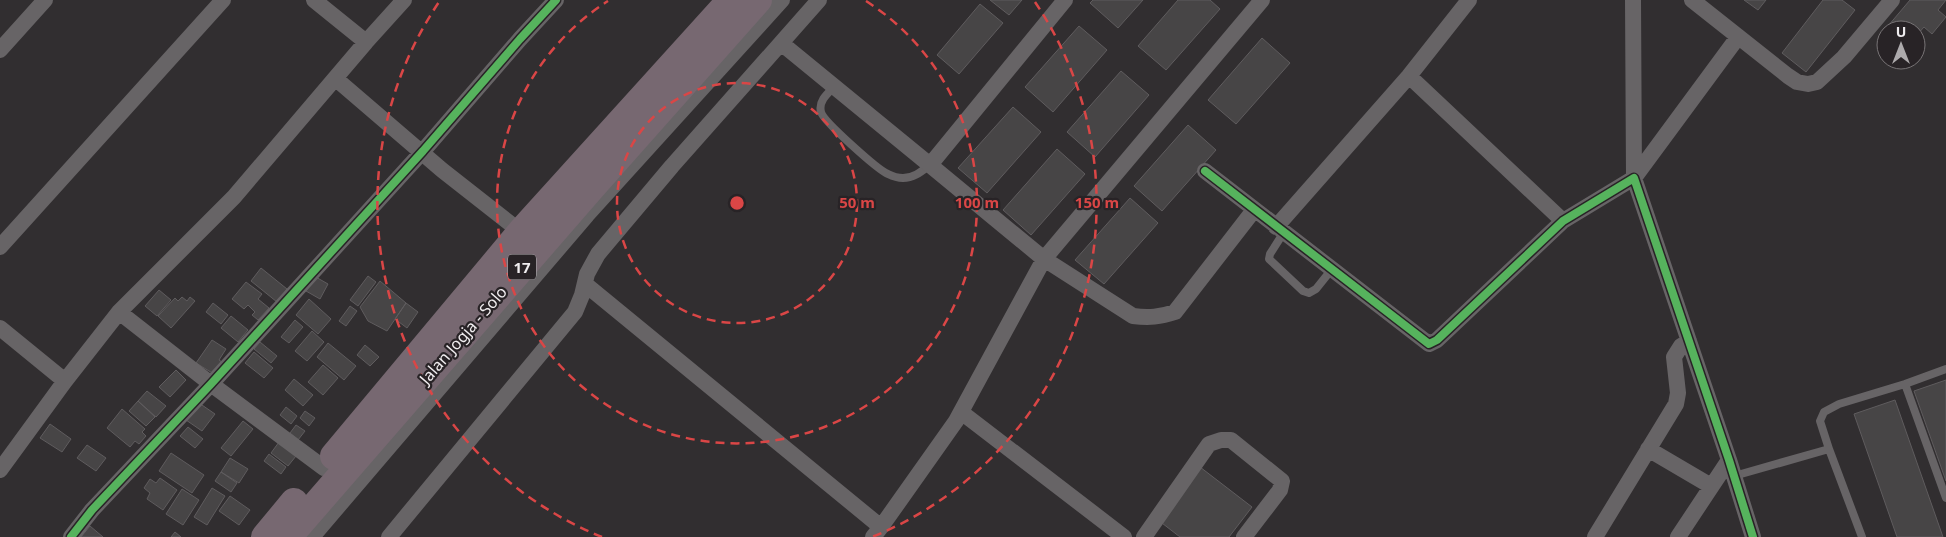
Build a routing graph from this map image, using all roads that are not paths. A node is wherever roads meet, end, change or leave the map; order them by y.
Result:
1 (45, 0) edge
2 (222, 0) edge
3 (314, 0) edge
4 (404, 0) edge
5 (556, 0) edge
6 (758, 0) edge
7 (782, 0) edge
8 (819, 0) edge
9 (1065, 0) edge
10 (1262, 0) edge
11 (1469, 0) edge
12 (1633, 0) edge
13 (1692, 0) edge
14 (1892, 0) edge
15 (726, 2) edge
16 (1738, 37) junction
17 (366, 42) junction
18 (781, 43) junction
19 (0, 50) edge
20 (1409, 76) junction
21 (336, 79) junction
22 (834, 86) junction
23 (424, 152) junction
24 (930, 165) junction
25 (1205, 171) dead end
26 (1634, 178) junction
27 (1254, 210) junction
28 (1563, 222) junction
29 (1280, 229) junction
30 (540, 242) junction
31 (0, 247) edge
32 (1044, 259) junction
33 (1332, 270) junction
34 (585, 284) junction
35 (120, 312) junction
36 (0, 328) edge
37 (1689, 341) junction
38 (1946, 370) edge
39 (65, 381) junction
40 (211, 384) junction
41 (1905, 384) junction
42 (961, 412) junction
43 (1648, 449) junction
44 (1830, 449) junction
45 (1729, 460) junction
46 (324, 468) junction
47 (0, 470) edge
48 (1734, 476) junction
49 (1711, 486) junction
50 (1946, 498) edge
51 (877, 532) edge
52 (281, 534) edge
53 (71, 537) edge
54 (312, 537) edge
55 (389, 537) edge
56 (1124, 537) edge
57 (1144, 537) edge
58 (1244, 537) edge
59 (1595, 537) edge
60 (1678, 537) edge
61 (1753, 537) edge
62 (1862, 537) edge

1 - 19 street
2 - 31 street
3 - 17 street
4 - 17 street
5 - 23 street
6 - 30 highway, Jalan Jogja - Solo / 17
7 - 30 street
8 - 18 street
9 - 24 street
10 - 32 street
11 - 20 street
12 - 26 street
13 - 16 street
14 - 16 street
15 - 30 highway, Jalan Jogja - Solo / 17
16 - 26 street
17 - 21 street
18 - 22 street
18 - 34 street
20 - 28 street
20 - 29 street
21 - 23 street
21 - 35 street
22 - 24 street
22 - 24 lane
23 - 30 street
23 - 40 street
24 - 32 street
25 - 27 street
26 - 28 street
26 - 37 street
27 - 29 street
27 - 32 street
28 - 33 street
29 - 33 street
29 - 33 lane
30 - 46 highway, Jalan Jogja - Solo / 17
30 - 52 highway, Jalan Jogja - Solo / 17
30 - 54 street
32 - 42 street
34 - 51 street
34 - 55 street
35 - 39 street
35 - 40 street
36 - 39 street
37 - 43 street
37 - 45 street
38 - 41 lane
39 - 47 street
40 - 46 street
40 - 53 street
41 - 44 lane
41 - 50 lane
42 - 51 street
42 - 56 street
43 - 49 street
43 - 59 street
44 - 48 lane
44 - 62 lane
45 - 48 street
45 - 49 street
46 - 52 highway, Jalan Jogja - Solo / 17
48 - 61 street
49 - 60 street
57 - 58 street

